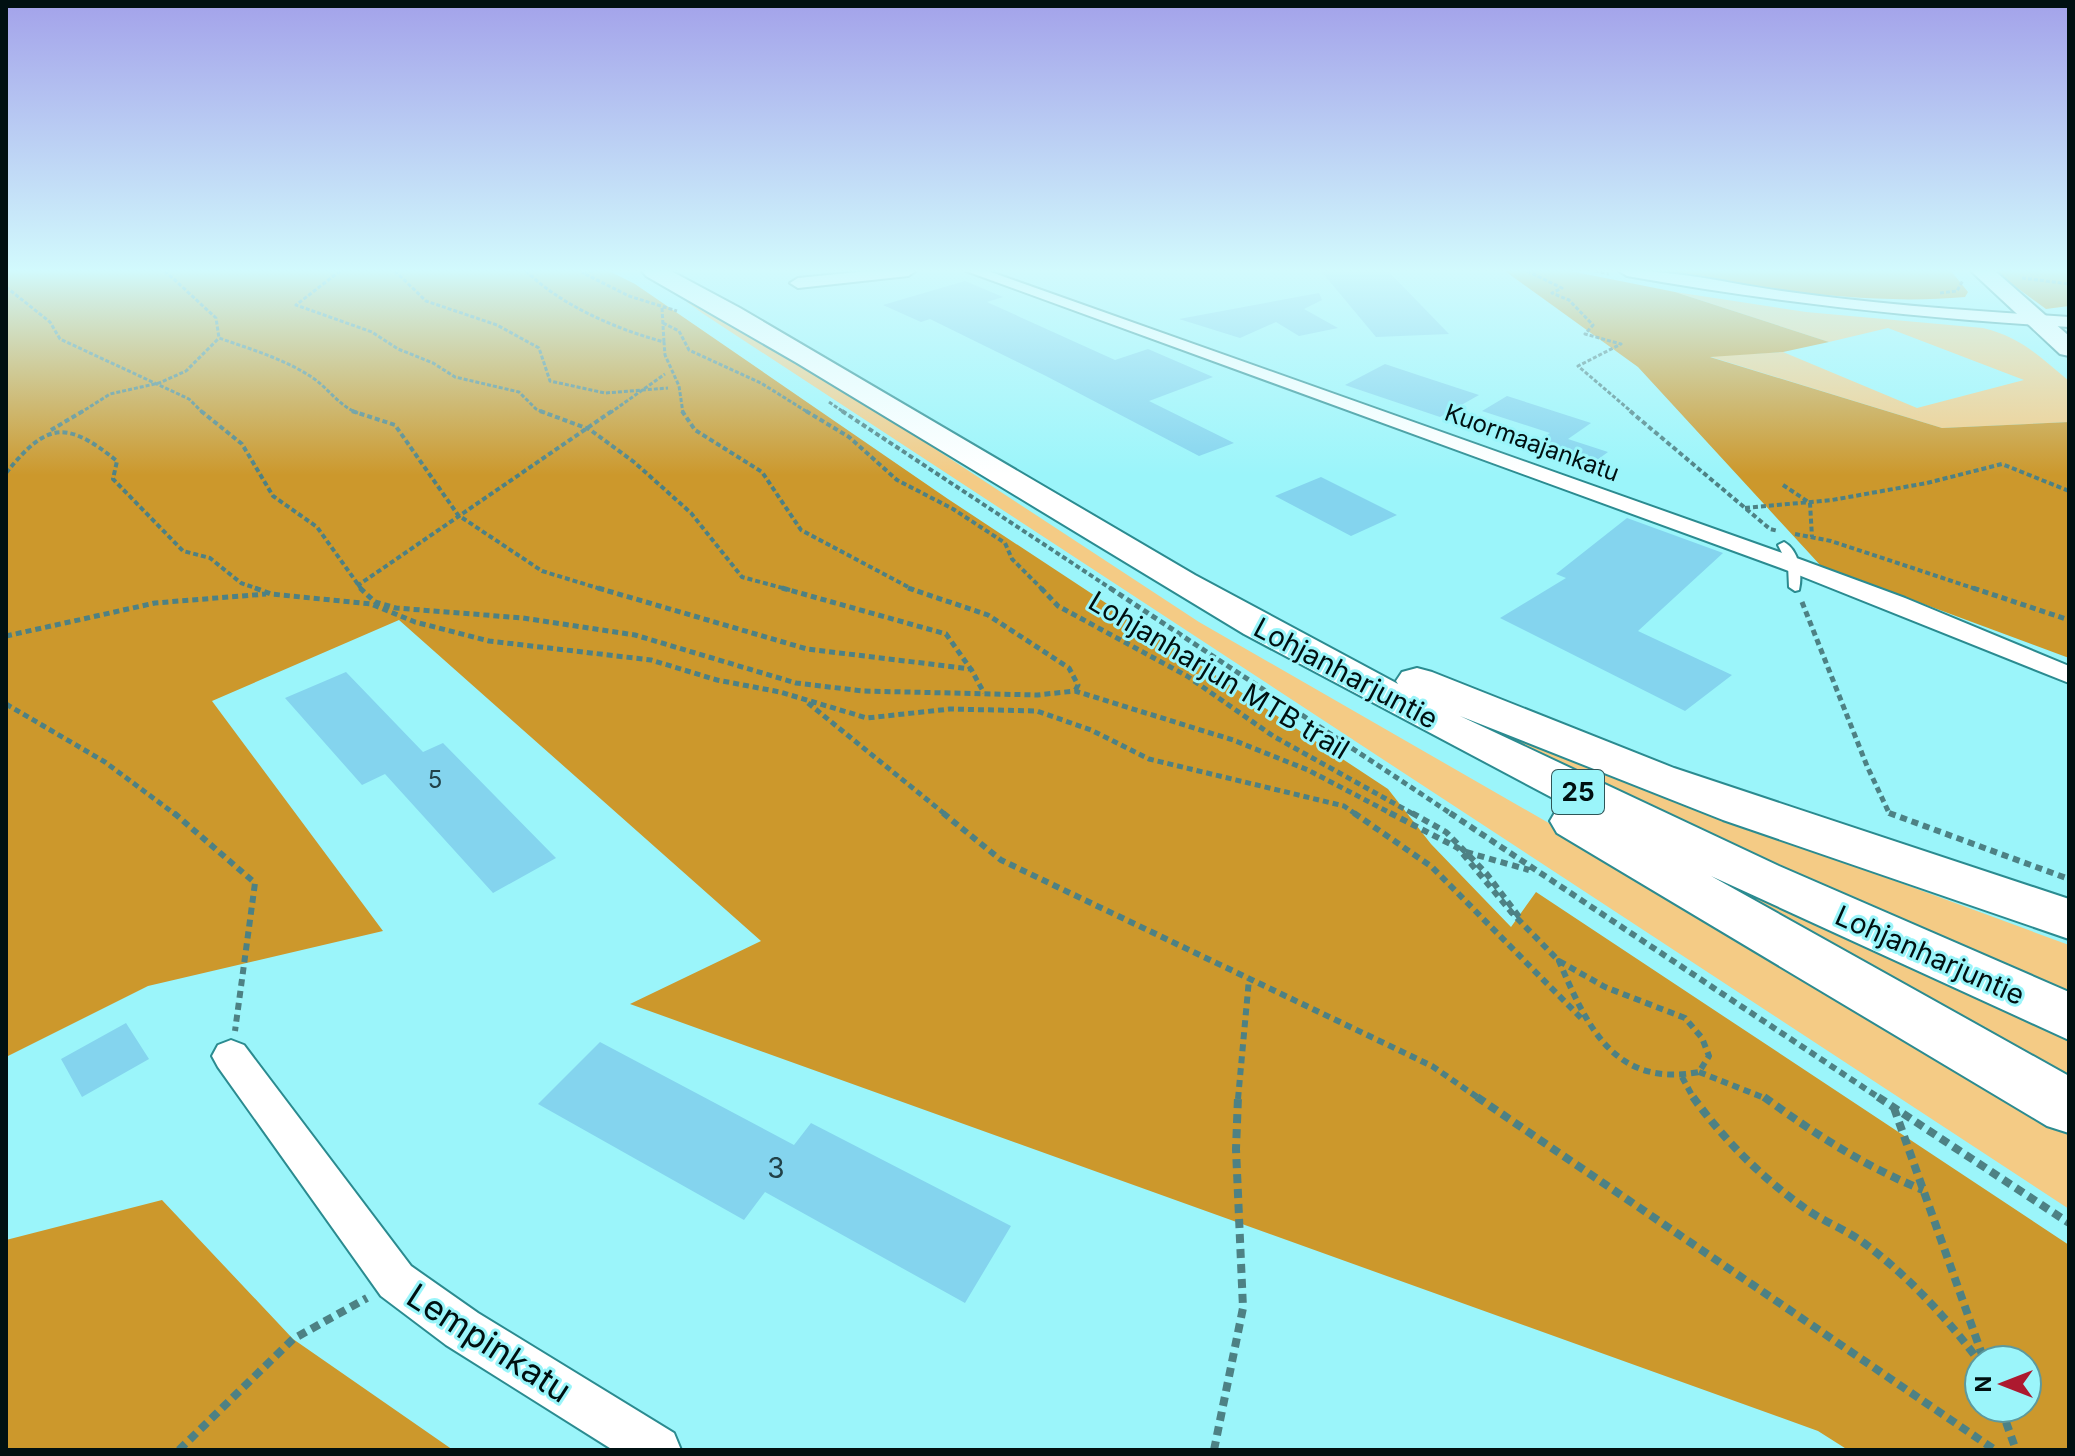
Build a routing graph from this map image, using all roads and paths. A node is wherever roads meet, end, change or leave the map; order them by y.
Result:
1 (60, 339) edge
2 (218, 339) edge
3 (222, 339) edge
4 (383, 339) edge
5 (522, 339) edge
6 (649, 339) edge
7 (664, 339) edge
8 (683, 339) edge
9 (775, 339) edge
10 (1164, 339) edge
11 (1603, 339) edge
12 (664, 342) junction
13 (665, 374) dead end
14 (159, 383) junction
15 (668, 388) dead end
16 (638, 390) junction
17 (823, 398) dead end
18 (589, 429) junction
19 (50, 430) junction
20 (993, 469) junction
21 (6, 473) edge
22 (1783, 485) dead end
23 (2069, 491) edge
24 (1810, 503) junction
25 (1745, 508) junction
26 (458, 515) junction
27 (1104, 536) junction
28 (1812, 537) junction
29 (1784, 545) dead end
30 (1794, 565) junction
31 (357, 586) junction
32 (1795, 587) joint
33 (271, 594) junction
34 (2069, 620) edge
35 (6, 636) edge
36 (971, 669) junction
37 (2069, 675) edge
38 (1075, 691) junction
39 (984, 693) junction
40 (805, 700) junction
41 (6, 704) edge
42 (1461, 850) junction
43 (1537, 872) junction
44 (2069, 879) edge
45 (2069, 919) edge
46 (1559, 961) junction
47 (1249, 978) junction
48 (2069, 1017) edge
49 (1587, 1024) junction
50 (231, 1056) joint
51 (1699, 1072) junction
52 (1681, 1077) junction
53 (2069, 1107) edge
54 (1894, 1108) junction
55 (1924, 1191) junction
56 (2069, 1223) edge
57 (396, 1281) junction
58 (1966, 1344) edge
59 (1976, 1344) edge
60 (2007, 1424) edge
61 (179, 1450) edge
62 (657, 1450) edge
63 (1214, 1450) edge
64 (1995, 1450) edge
65 (2016, 1450) edge

1 - 14 path
2 - 14 path
3 - 26 path
4 - 18 path
5 - 16 path
6 - 12 path
7 - 12 path
8 - 42 path, Lohjanharjun MTB trail
9 - 20 highway, Lohjanharjuntie / 25
10 - 30 street, Kuormaajankatu
11 - 25 path
12 - 38 path
13 - 16 path
14 - 19 path
14 - 31 path
15 - 16 path
16 - 18 path
17 - 43 path
18 - 26 path
18 - 36 path
19 - 21 path
19 - 33 path, Lohjanharjun MTB trail
20 - 27 highway, Lohjanharjuntie / 25
20 - 45 highway
22 - 24 path
23 - 24 path
24 - 25 path
24 - 28 path
25 - 28 path
26 - 31 path
26 - 36 path
27 - 48 highway, Lohjanharjuntie / 25
27 - 53 highway
28 - 34 path
29 - 30 lane
30 - 32 lane
30 - 37 street, Kuormaajankatu
31 - 39 path
32 - 44 path
33 - 35 path
33 - 40 path, Lohjanharjun MTB trail
36 - 39 path
38 - 39 path
38 - 42 path
40 - 47 path
40 - 49 path, Lohjanharjun MTB trail
41 - 50 path
42 - 43 path
42 - 46 path, Lohjanharjun MTB trail
43 - 54 path
46 - 49 path
46 - 51 path, Lohjanharjun MTB trail
47 - 63 path
47 - 64 path
49 - 52 path, Lohjanharjun MTB trail
50 - 57 street, Lempinkatu
51 - 52 path
51 - 55 path
52 - 58 path
54 - 55 path
54 - 56 path
55 - 59 path
57 - 61 path
57 - 62 street, Lempinkatu
60 - 65 path

